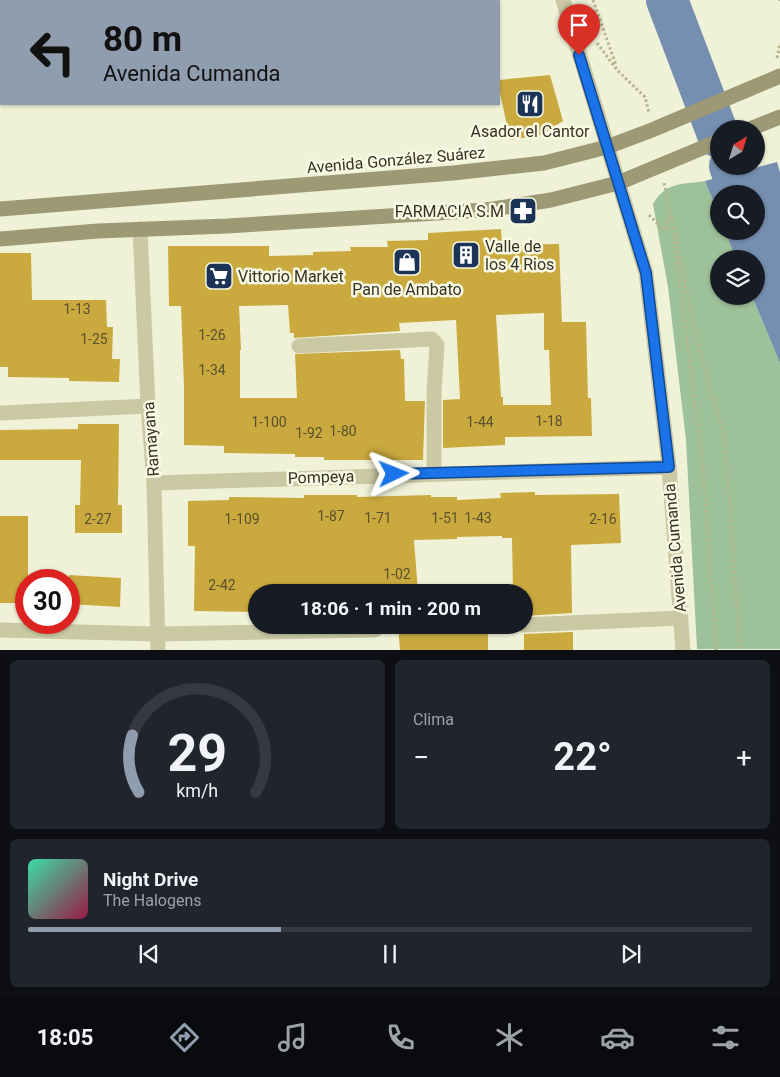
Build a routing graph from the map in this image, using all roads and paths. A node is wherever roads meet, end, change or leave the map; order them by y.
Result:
1 (562, 0) edge
2 (593, 0) edge
3 (777, 77) edge
4 (780, 117) edge
5 (765, 123) edge
6 (652, 130) junction
7 (710, 145) edge
8 (607, 147) junction
9 (659, 165) junction
10 (618, 183) junction
11 (0, 209) edge
12 (671, 211) junction
13 (140, 229) junction
14 (0, 238) edge
15 (299, 346) dead end
16 (148, 406) junction
17 (0, 413) edge
18 (669, 467) junction
19 (434, 473) junction
20 (154, 483) junction
21 (681, 618) junction
22 (533, 625) edge
23 (0, 630) edge
24 (248, 632) edge
25 (157, 634) junction
26 (158, 650) edge
27 (683, 650) edge
28 (716, 650) edge
29 (740, 650) edge

1 - 8 street, Avenida Cumanda
2 - 6 path
3 - 6 main road, Avenida González Suárez
4 - 5 main road
6 - 8 main road, Avenida González Suárez
7 - 9 main road
8 - 10 street, Avenida Cumanda
8 - 11 main road, Avenida González Suárez
9 - 10 main road
9 - 12 path
10 - 13 main road
10 - 18 street, Avenida Cumanda
12 - 28 path
12 - 29 path
13 - 14 main road
13 - 16 street, Ramayana
15 - 19 street
16 - 17 street
16 - 20 street, Ramayana
18 - 19 street, Pompeya
18 - 21 street, Avenida Cumanda
19 - 20 street, Pompeya
20 - 25 street, Ramayana
21 - 22 street
21 - 27 street, Avenida Cumanda
23 - 25 street
24 - 25 street
25 - 26 street, Ramayana

